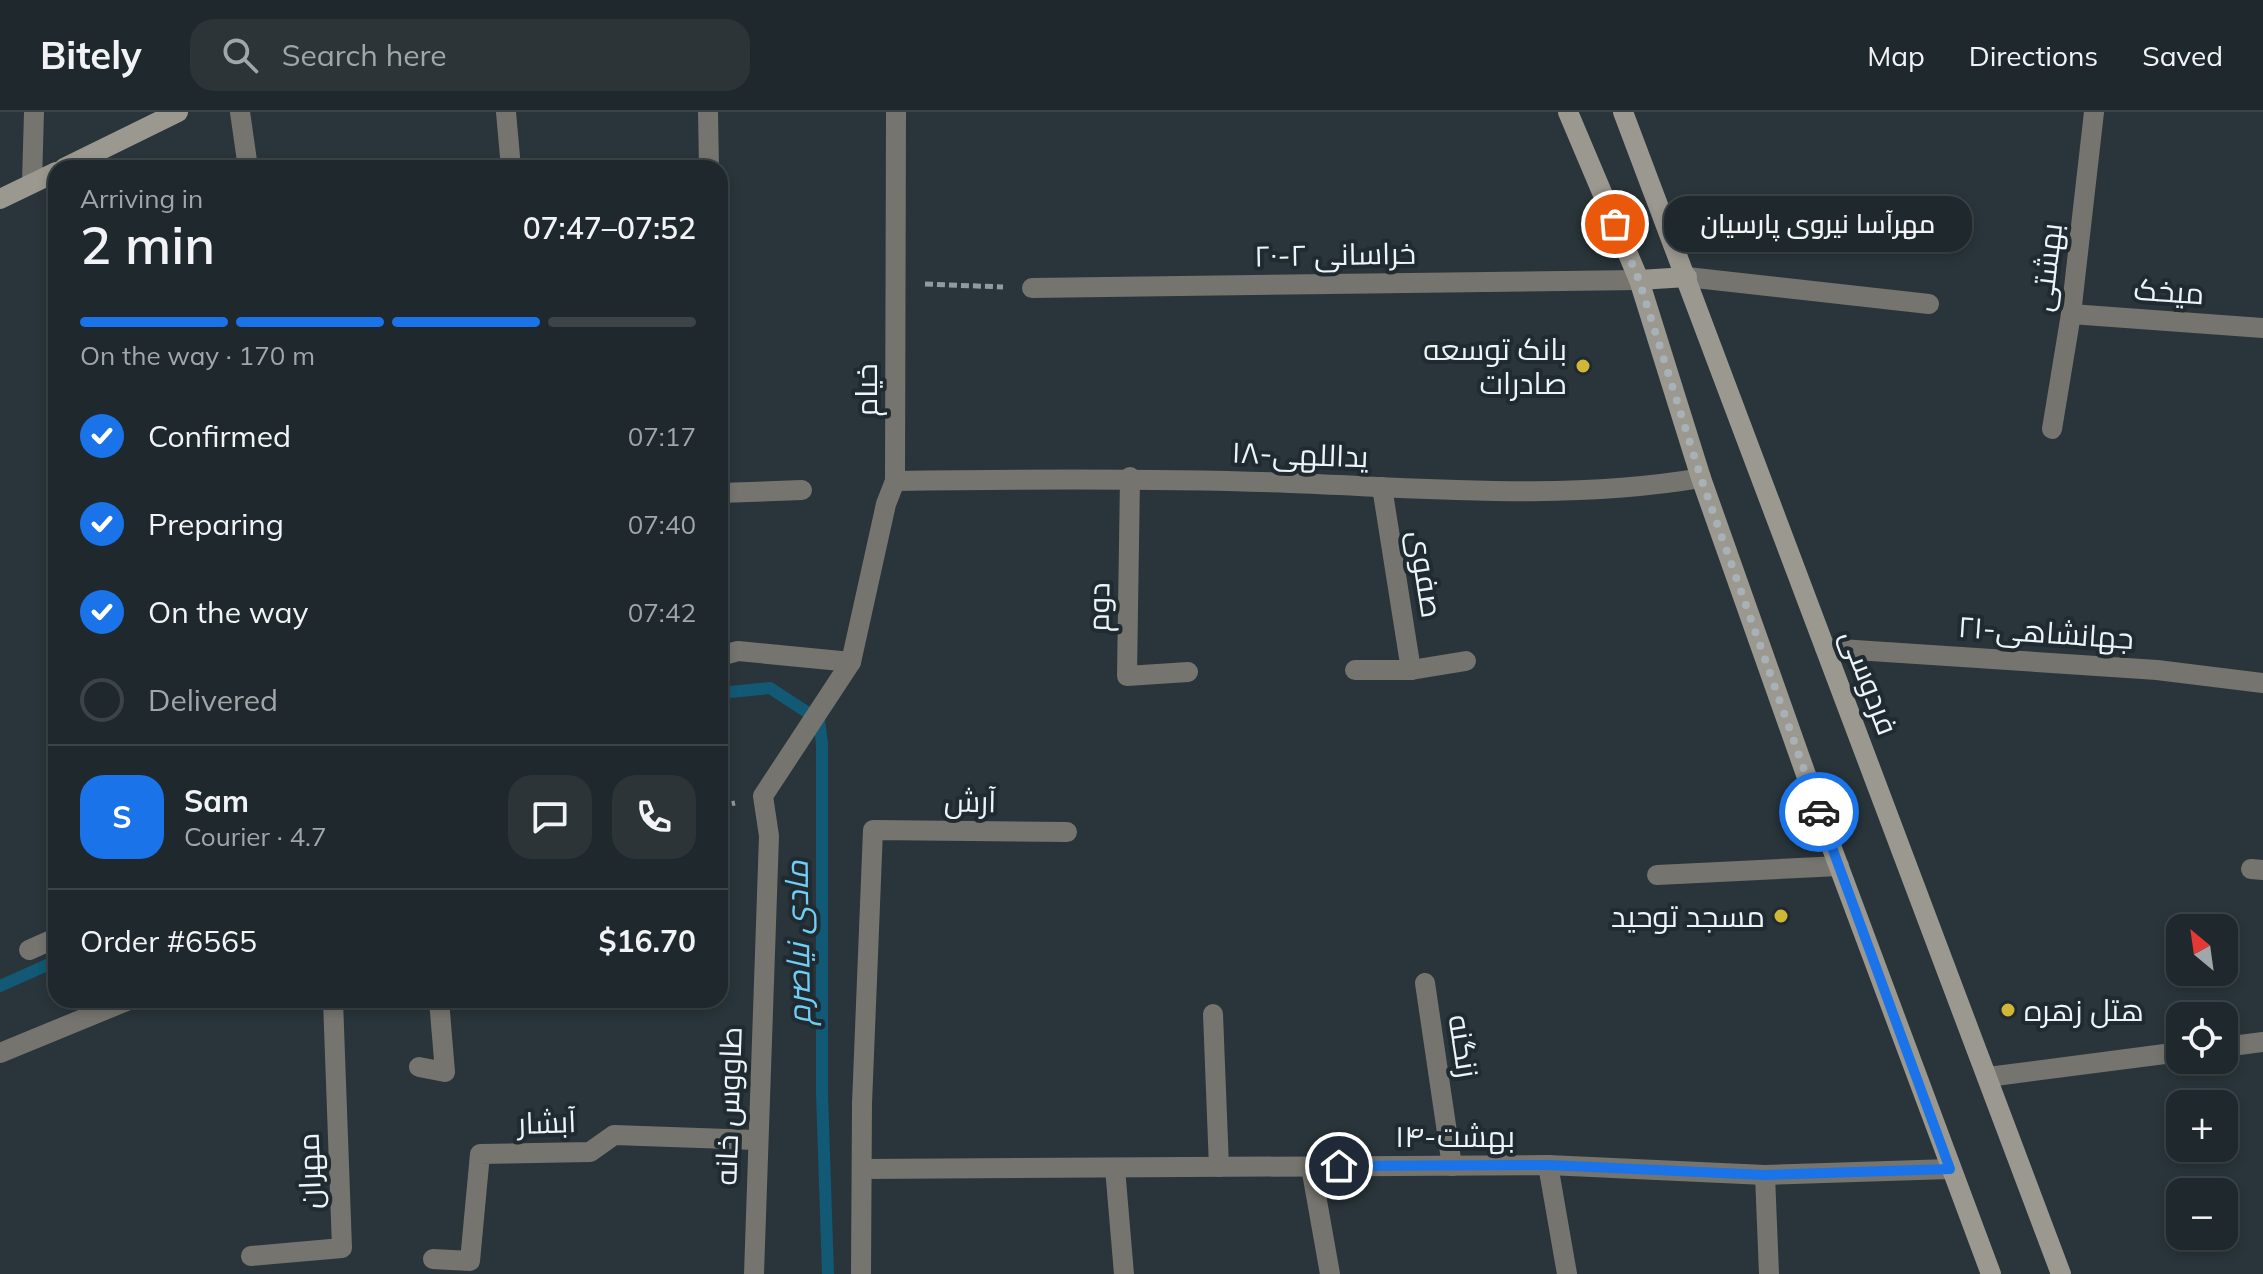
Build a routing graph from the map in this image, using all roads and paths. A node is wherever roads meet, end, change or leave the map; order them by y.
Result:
1 (34, 112) edge
2 (178, 112) edge
3 (240, 112) edge
4 (506, 112) edge
5 (708, 112) edge
6 (896, 112) edge
7 (1568, 112) edge
8 (1623, 112) edge
9 (2094, 112) edge
10 (80, 160) edge
11 (247, 160) edge
12 (510, 160) edge
13 (709, 160) edge
14 (48, 176) edge
15 (32, 183) junction
16 (0, 199) edge
17 (1687, 277) junction
18 (1639, 280) junction
19 (896, 283) junction
20 (1032, 288) joint
21 (1929, 304) dead end
22 (2071, 314) junction
23 (2263, 328) edge
24 (2052, 429) dead end
25 (1130, 477) junction
26 (1701, 478) junction
27 (895, 481) junction
28 (1382, 487) junction
29 (802, 490) dead end
30 (728, 493) edge
31 (1825, 648) junction
32 (728, 654) edge
33 (1466, 661) dead end
34 (851, 662) junction
35 (1355, 670) dead end
36 (1411, 670) junction
37 (1188, 672) dead end
38 (2263, 683) edge
39 (1067, 832) dead end
40 (1839, 866) junction
41 (1657, 875) dead end
42 (48, 942) edge
43 (29, 950) dead end
44 (1425, 983) dead end
45 (110, 1008) edge
46 (333, 1008) edge
47 (440, 1008) edge
48 (1213, 1014) dead end
49 (2263, 1042) edge
50 (2238, 1045) edge
51 (0, 1053) edge
52 (2166, 1054) edge
53 (419, 1067) dead end
54 (1988, 1077) junction
55 (756, 1140) junction
56 (1548, 1165) junction
57 (1452, 1166) junction
58 (1219, 1167) junction
59 (1311, 1167) junction
60 (1115, 1168) junction
61 (864, 1169) junction
62 (1950, 1169) junction
63 (1765, 1175) junction
64 (251, 1256) dead end
65 (433, 1259) dead end
66 (754, 1274) edge
67 (861, 1274) edge
68 (1124, 1274) edge
69 (1330, 1274) edge
70 (1567, 1274) edge
71 (1769, 1274) edge
72 (1991, 1274) edge
73 (2061, 1274) edge

1 - 15 street
2 - 10 main road
3 - 11 street
4 - 12 street
5 - 13 street
6 - 19 street, خیام
7 - 18 main road
8 - 17 main road, فردوسی
9 - 22 street, بهشتی
14 - 15 main road
15 - 16 main road
17 - 18 main road
17 - 21 street
17 - 31 main road, فردوسی
18 - 20 street, ۲۰-خراسانی ۲
18 - 26 main road
19 - 20 path
19 - 27 street, خیام
22 - 23 street, میخک
22 - 24 street, بهشتی
25 - 27 street, ۱۸-یداللهی
25 - 28 street, ۱۸-یداللهی
25 - 37 street, دوم
26 - 28 street, ۱۸-یداللهی
26 - 40 main road
27 - 34 street, خیام
28 - 36 street, صفوی
29 - 30 street
31 - 38 street, ۲۱-جهانشاهی
31 - 54 main road, فردوسی
32 - 34 street
33 - 36 street
34 - 55 street, طاووس خانه
35 - 36 street
39 - 61 street, آرش
40 - 41 street
40 - 62 main road
42 - 43 street
44 - 57 street, زنگنه
45 - 51 street
46 - 64 street, مهران
47 - 53 street
48 - 58 street
49 - 50 street
52 - 54 street
54 - 73 main road, فردوسی
55 - 65 street, آبشار
55 - 66 street, طاووس خانه
56 - 57 street, ۱۴-بهشت
56 - 63 street, ۱۴-بهشت
56 - 70 street
57 - 59 street, ۱۴-بهشت
58 - 59 street, ۱۴-بهشت
58 - 60 street, ۱۴-بهشت
59 - 69 street
60 - 61 street, ۱۴-بهشت
60 - 68 street
61 - 67 street
62 - 63 street, ۱۴-بهشت
62 - 72 main road
63 - 71 street

